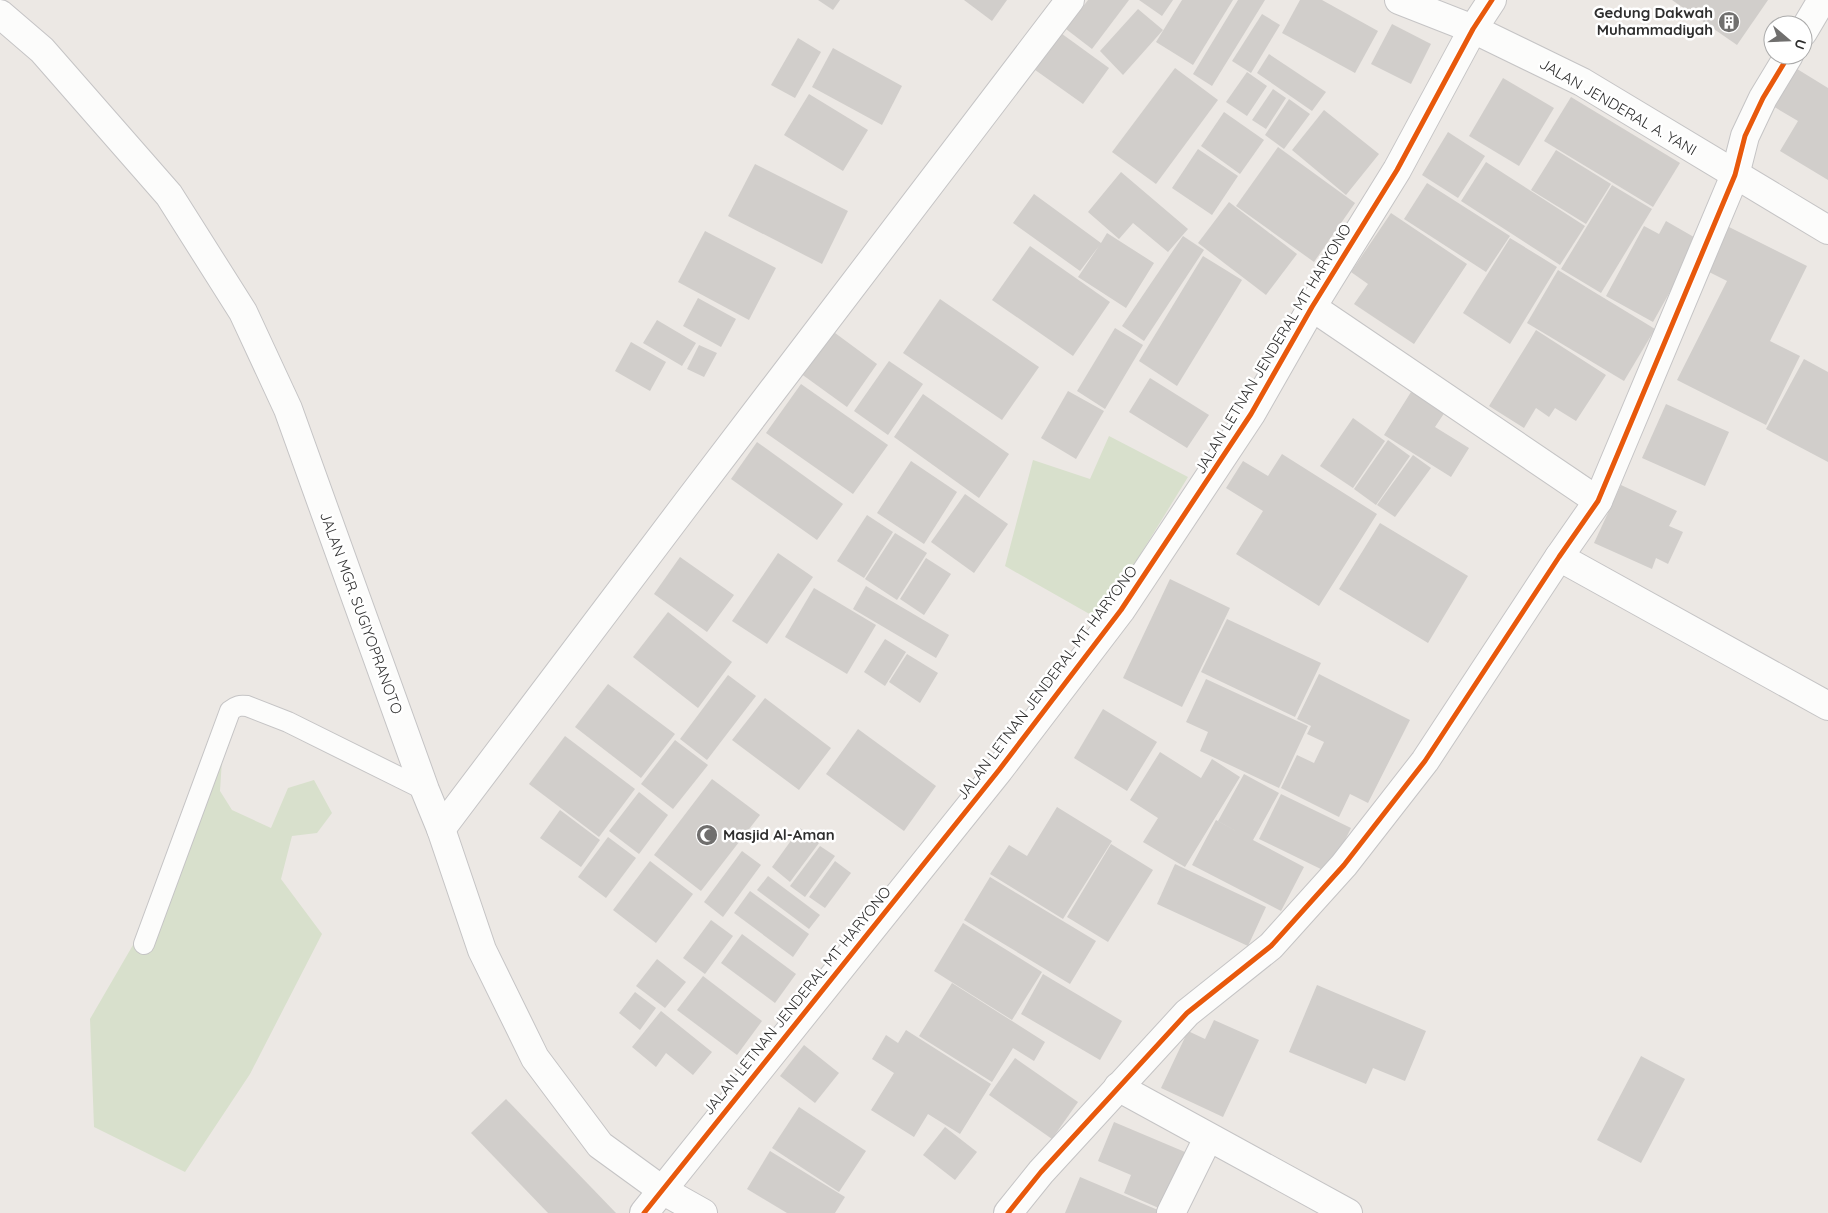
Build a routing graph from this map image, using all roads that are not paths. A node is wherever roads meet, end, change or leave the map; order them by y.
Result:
1 (1070, 0) edge
2 (1399, 0) edge
3 (1492, 0) edge
4 (1822, 0) edge
5 (0, 14) edge
6 (1813, 15) edge
7 (1473, 29) junction
8 (1783, 65) edge
9 (1735, 175) junction
10 (1828, 230) edge
11 (1312, 308) junction
12 (1598, 500) junction
13 (1559, 557) junction
14 (1828, 706) edge
15 (425, 790) junction
16 (442, 829) junction
17 (144, 944) dead end
18 (1118, 1087) junction
19 (1208, 1138) junction
20 (662, 1190) junction
21 (644, 1213) edge
22 (703, 1213) edge
23 (1008, 1213) edge
24 (1171, 1213) edge
25 (1348, 1213) edge

1 - 16 street
2 - 7 street, JALAN JENDERAL A. YANI
3 - 7 street, JALAN LETNAN JENDERAL MT HARYONO
4 - 6 street
5 - 15 street, JALAN MGR. SUGIYOPRANOTO
7 - 9 street, JALAN JENDERAL A. YANI
7 - 11 street, JALAN LETNAN JENDERAL MT HARYONO
8 - 9 street
9 - 10 street, JALAN JENDERAL A. YANI
9 - 12 street
11 - 12 street
11 - 20 street, JALAN LETNAN JENDERAL MT HARYONO
12 - 13 street
13 - 14 street
13 - 18 street
15 - 16 street, JALAN MGR. SUGIYOPRANOTO
15 - 17 lane
16 - 20 street, JALAN MGR. SUGIYOPRANOTO
18 - 19 street
18 - 23 street
19 - 24 street
19 - 25 street
20 - 21 street, JALAN LETNAN JENDERAL MT HARYONO
20 - 22 street, JALAN MGR. SUGIYOPRANOTO

